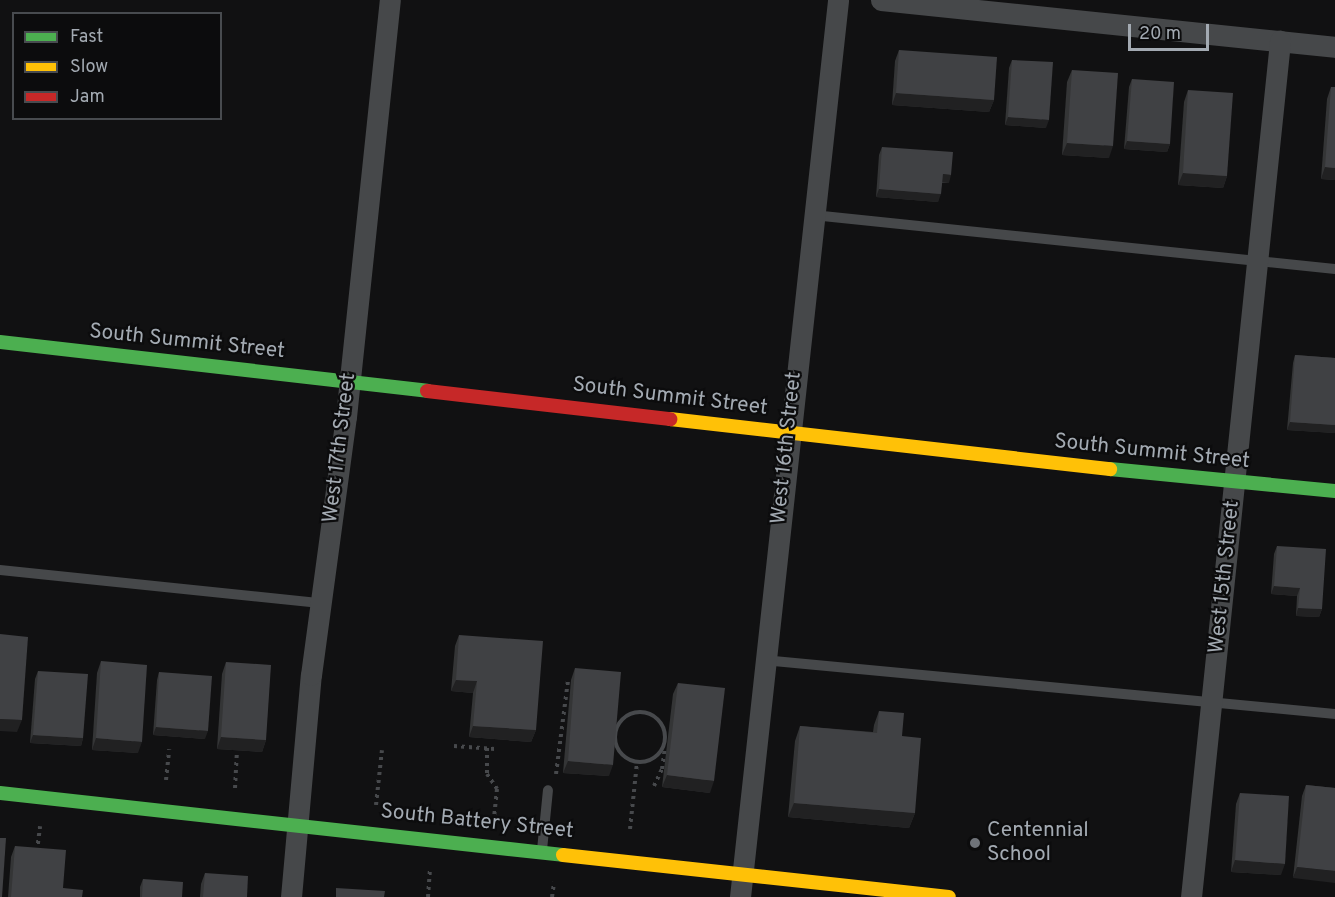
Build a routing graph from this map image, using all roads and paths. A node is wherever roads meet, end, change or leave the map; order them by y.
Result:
1 (390, 0) edge
2 (838, 0) edge
3 (881, 0) edge
4 (1280, 41) junction
5 (1335, 47) edge
6 (813, 215) junction
7 (1257, 262) junction
8 (1335, 269) edge
9 (0, 342) edge
10 (350, 380) junction
11 (789, 433) junction
12 (1235, 482) junction
13 (1335, 491) edge
14 (0, 570) edge
15 (320, 603) junction
16 (763, 660) junction
17 (568, 680) dead end
18 (1211, 703) junction
19 (1335, 714) edge
20 (665, 740) junction
21 (454, 746) dead end
22 (487, 748) junction
23 (169, 749) dead end
24 (495, 749) dead end
25 (382, 750) dead end
26 (237, 753) edge
27 (637, 762) junction
28 (166, 780) dead end
29 (654, 786) dead end
30 (235, 788) dead end
31 (548, 790) joint
32 (0, 793) edge
33 (298, 824) junction
34 (630, 829) dead end
35 (374, 833) junction
36 (491, 846) junction
37 (542, 850) junction
38 (743, 872) junction
39 (291, 897) edge
40 (740, 897) edge
41 (949, 897) edge
42 (1191, 897) edge

1 - 10 street, West 17th Street
2 - 6 street, West 16th Street
3 - 4 street
4 - 5 street
4 - 7 street, West 15th Street
6 - 7 lane
6 - 11 street, West 16th Street
7 - 8 lane
7 - 12 street, West 15th Street
9 - 10 street, South Summit Street
10 - 11 street, South Summit Street
10 - 15 street, West 17th Street
11 - 12 street, South Summit Street
11 - 16 street, West 16th Street
12 - 13 street, South Summit Street
12 - 18 street, West 15th Street
14 - 15 lane
15 - 33 street, West 17th Street
16 - 18 lane
16 - 38 street, West 16th Street
17 - 31 path
18 - 19 lane
18 - 42 street, West 15th Street
20 - 27 path
20 - 27 path
20 - 29 path
21 - 22 path
22 - 24 path
22 - 36 path
23 - 28 path
25 - 35 path
26 - 30 path
27 - 34 path
31 - 37 lane
32 - 33 street, South Battery Street
33 - 35 street, South Battery Street
33 - 39 street, West 17th Street
35 - 36 street, South Battery Street
36 - 37 street, South Battery Street
37 - 38 street, South Battery Street
38 - 40 street, West 16th Street
38 - 41 street, South Battery Street

